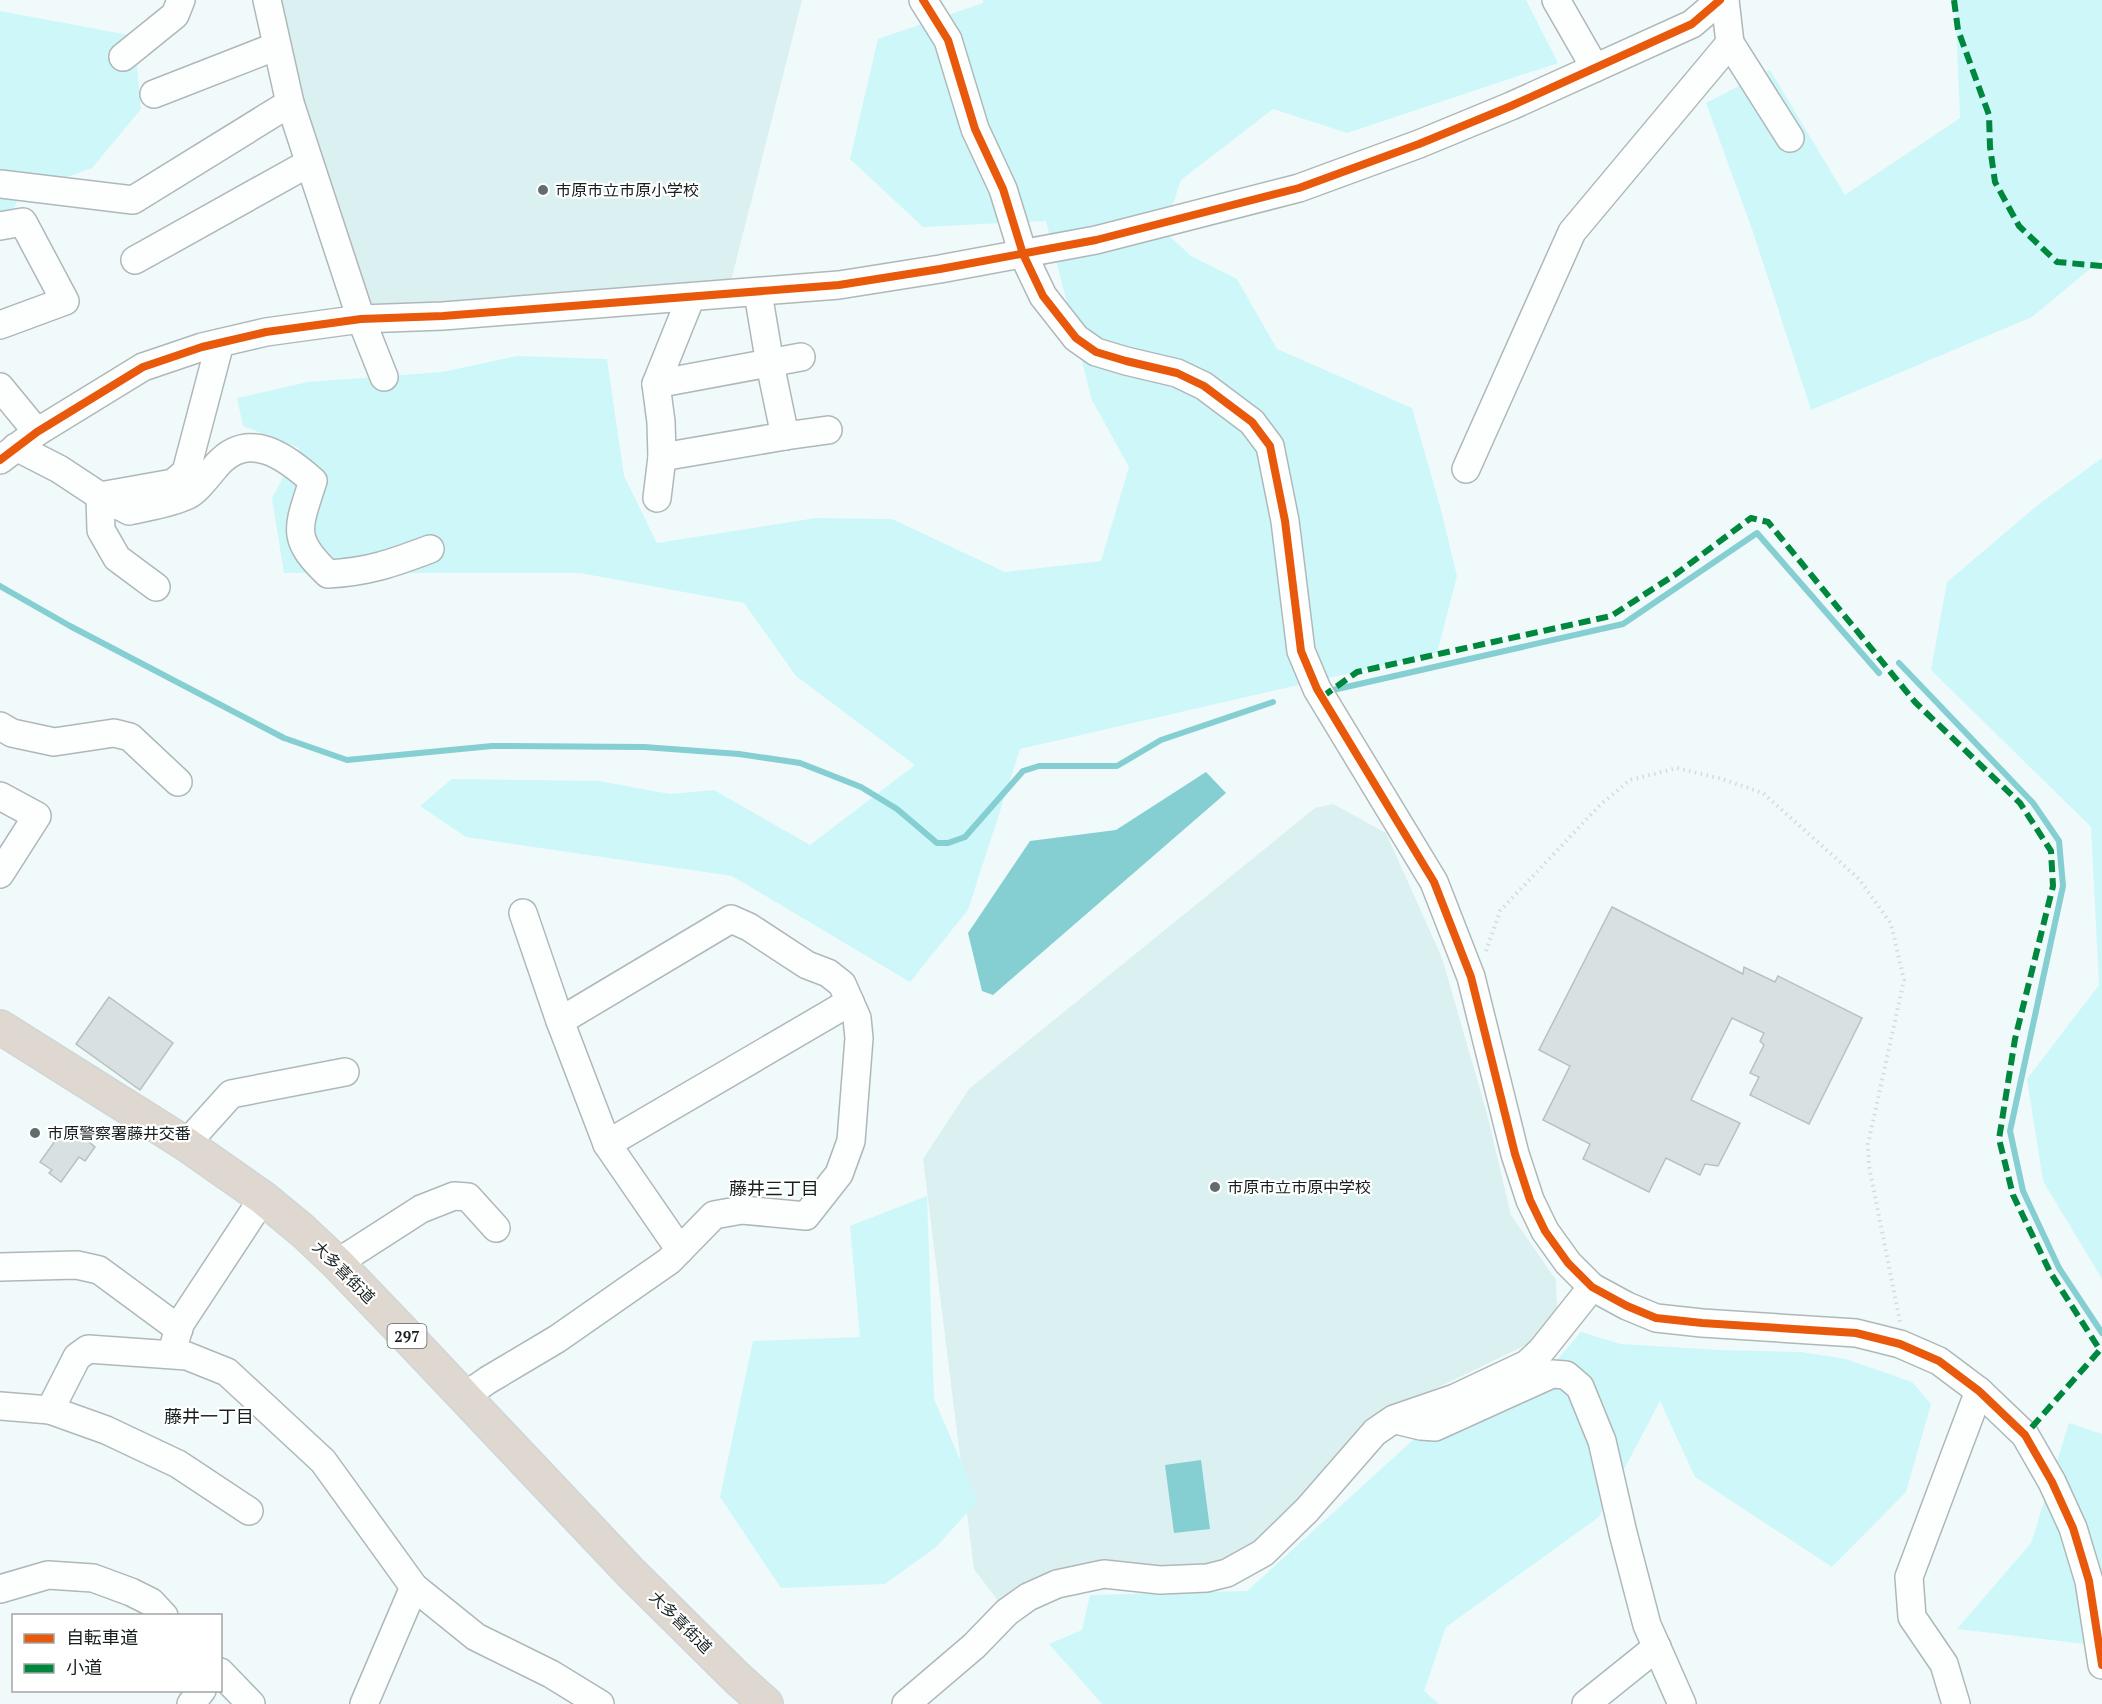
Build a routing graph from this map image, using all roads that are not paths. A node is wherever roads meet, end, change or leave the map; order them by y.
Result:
1 (181, 0) edge
2 (267, 0) edge
3 (923, 0) edge
4 (1556, 0) edge
5 (1719, 1) edge
6 (1730, 43) junction
7 (277, 46) junction
8 (123, 57) dead end
9 (1595, 68) junction
10 (154, 94) dead end
11 (290, 104) junction
12 (1790, 138) dead end
13 (309, 163) junction
14 (0, 184) edge
15 (0, 226) edge
16 (1023, 254) junction
17 (135, 260) dead end
18 (758, 293) junction
19 (691, 297) junction
20 (361, 319) junction
21 (0, 325) edge
22 (220, 343) junction
23 (801, 357) dead end
24 (770, 364) junction
25 (384, 377) dead end
26 (656, 384) junction
27 (0, 387) edge
28 (0, 414) edge
29 (828, 430) dead end
30 (784, 436) junction
31 (18, 446) edge
32 (662, 457) junction
33 (1466, 469) dead end
34 (100, 495) junction
35 (657, 498) dead end
36 (430, 549) dead end
37 (156, 587) dead end
38 (0, 726) edge
39 (178, 782) dead end
40 (0, 796) edge
41 (0, 874) edge
42 (524, 913) dead end
43 (850, 1002) junction
44 (560, 1021) junction
45 (0, 1027) edge
46 (345, 1072) dead end
47 (186, 1144) junction
48 (607, 1144) junction
49 (263, 1198) junction
50 (496, 1228) dead end
51 (680, 1250) junction
52 (337, 1263) junction
53 (0, 1267) edge
54 (1592, 1287) junction
55 (179, 1329) junction
56 (171, 1355) junction
57 (1979, 1391) junction
58 (465, 1396) junction
59 (0, 1406) edge
60 (50, 1410) junction
61 (1395, 1419) junction
62 (249, 1511) dead end
63 (414, 1587) junction
64 (0, 1589) edge
65 (162, 1614) edge
66 (1657, 1647) junction
67 (2102, 1665) edge
68 (222, 1674) edge
69 (200, 1692) edge
70 (191, 1704) edge
71 (251, 1704) edge
72 (364, 1704) edge
73 (600, 1704) edge
74 (766, 1704) edge
75 (906, 1704) edge
76 (1586, 1704) edge
77 (1682, 1704) edge
78 (1956, 1704) edge

1 - 8 street
2 - 7 street
3 - 16 street
4 - 9 street
5 - 6 street
5 - 9 street
6 - 12 street
6 - 33 street
7 - 10 street
7 - 11 street
9 - 16 street
11 - 13 street
11 - 14 street
13 - 17 street
13 - 20 street
15 - 21 street
16 - 18 street
16 - 54 street
18 - 19 street
18 - 24 street
19 - 20 street
19 - 26 street
20 - 22 street
20 - 25 street
22 - 31 street
22 - 34 street
23 - 24 street
24 - 26 street
24 - 30 street
26 - 32 street
27 - 31 street
28 - 31 street
29 - 30 street
30 - 32 street
31 - 34 street
32 - 35 street
34 - 36 street
34 - 37 street
38 - 39 street
40 - 41 street
42 - 44 street
43 - 44 street
43 - 48 street
43 - 51 street
44 - 48 street
45 - 47 highway, 大多喜街道 / 297
46 - 47 street
47 - 49 highway, 大多喜街道 / 297
48 - 51 street
49 - 52 highway, 大多喜街道 / 297
49 - 55 street
50 - 52 street
51 - 58 street
52 - 58 highway, 大多喜街道 / 297
53 - 55 street
54 - 57 street
54 - 61 street
55 - 56 street
56 - 60 street
56 - 63 street
57 - 67 street
57 - 78 street
58 - 74 highway, 大多喜街道 / 297
59 - 60 street
60 - 62 street
61 - 66 street
61 - 75 street
63 - 72 street
63 - 73 street
64 - 65 street
66 - 76 street
66 - 77 street
68 - 71 street
69 - 70 street

